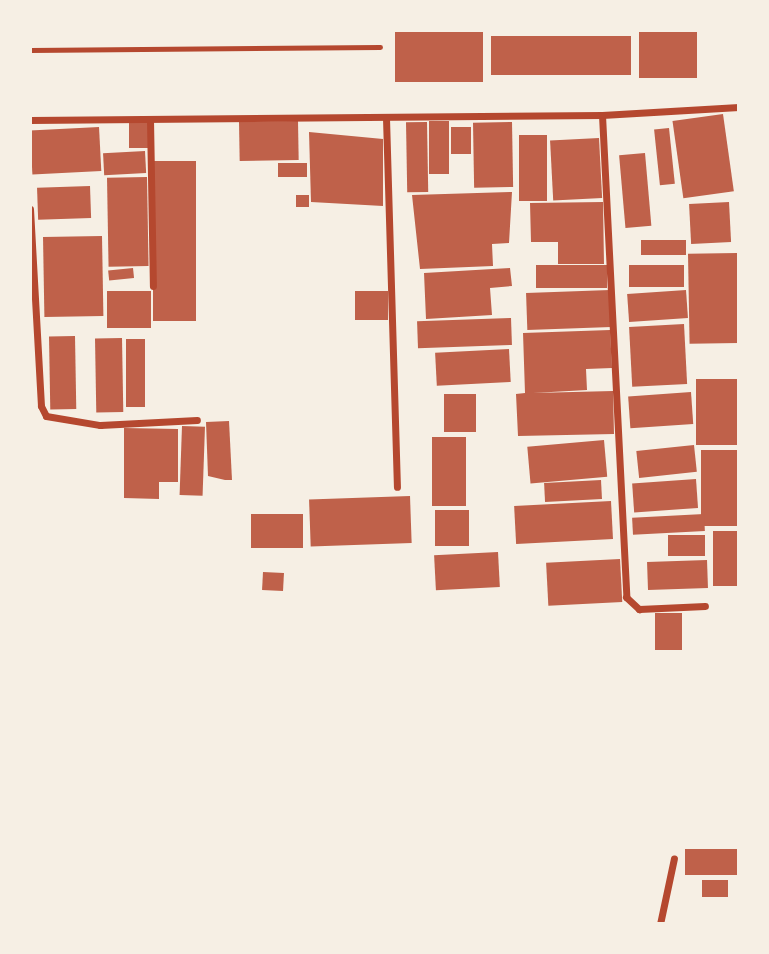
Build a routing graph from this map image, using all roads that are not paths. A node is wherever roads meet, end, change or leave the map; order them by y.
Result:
1 (380, 47) dead end
2 (30, 50) edge
3 (739, 107) edge
4 (602, 115) junction
5 (386, 118) junction
6 (150, 119) junction
7 (30, 120) edge
8 (30, 209) edge
9 (153, 286) dead end
10 (197, 420) dead end
11 (397, 487) dead end
12 (705, 607) dead end
13 (674, 858) dead end
14 (660, 924) edge

1 - 2 lane
3 - 4 street
4 - 5 street
4 - 12 street
5 - 6 street
5 - 11 street
6 - 7 street
6 - 9 street
8 - 10 street
13 - 14 street

